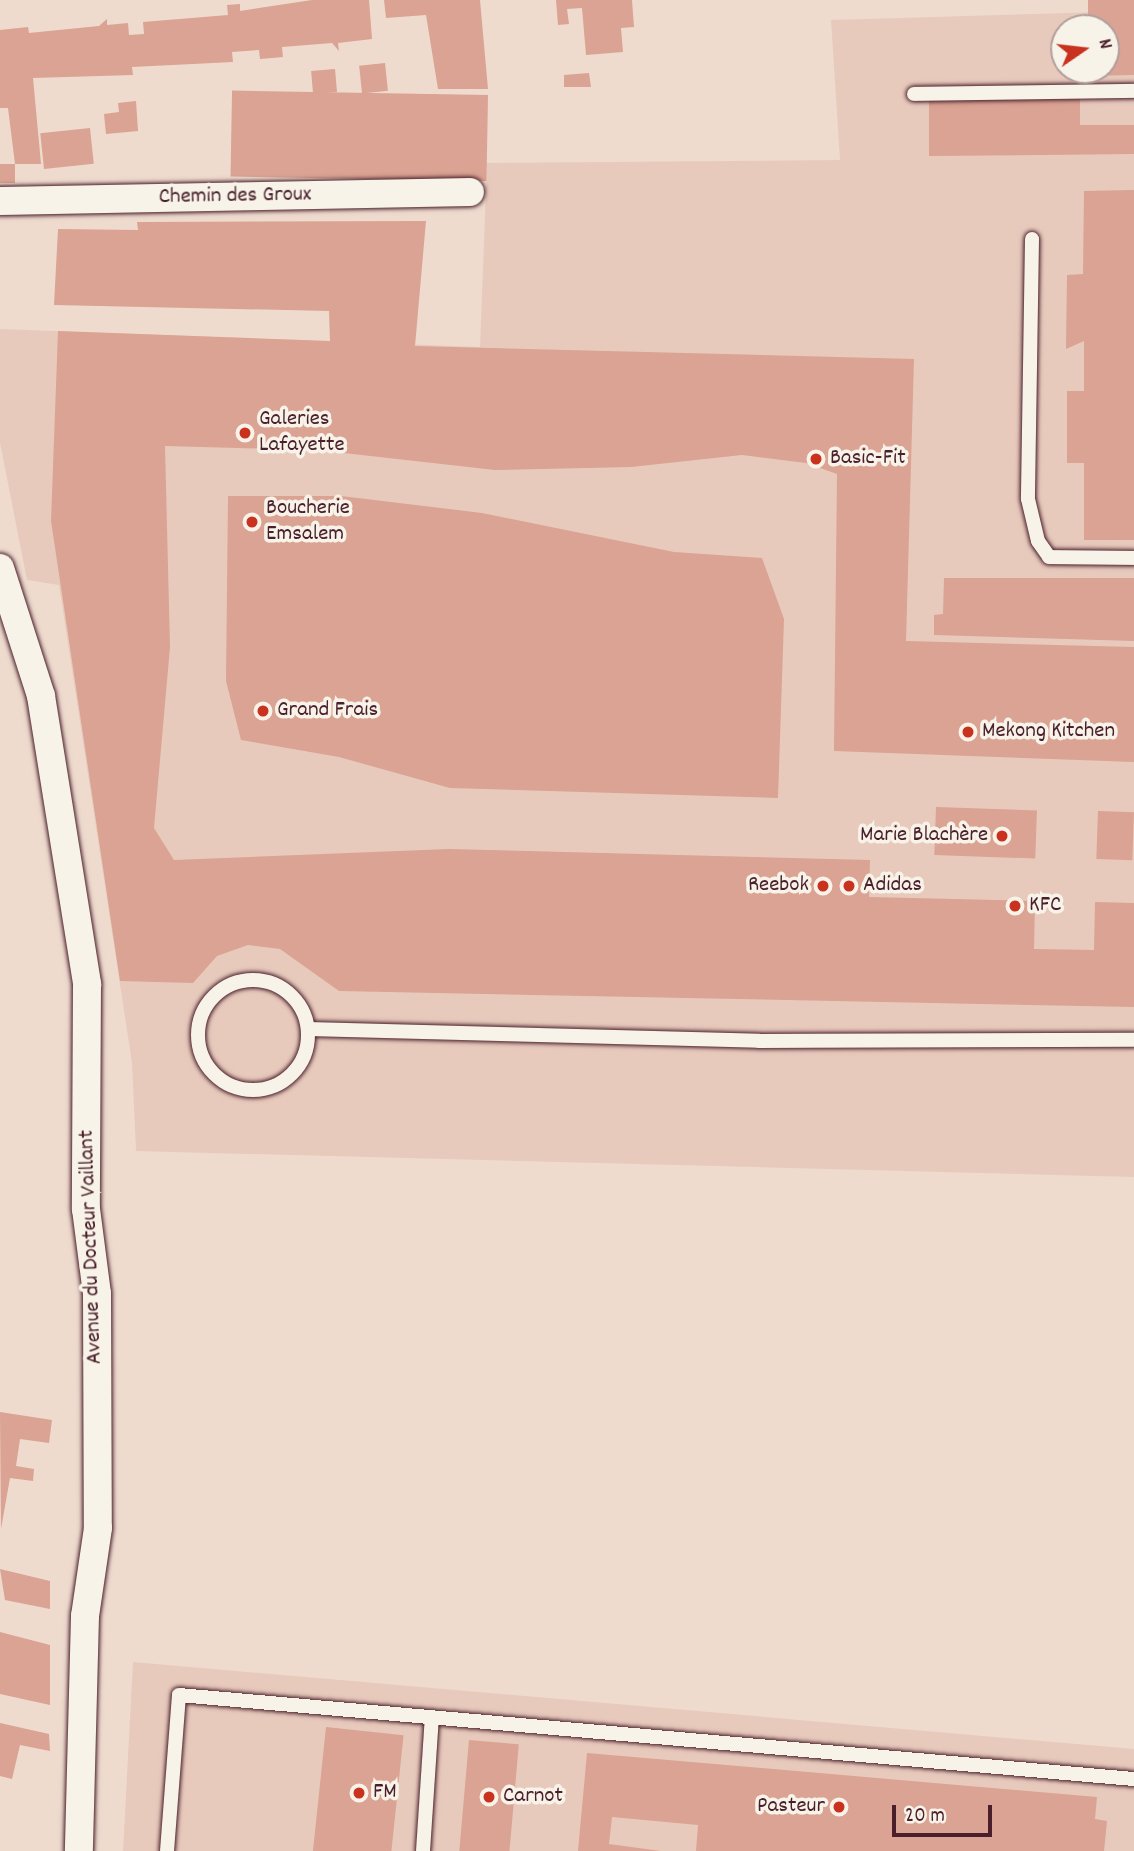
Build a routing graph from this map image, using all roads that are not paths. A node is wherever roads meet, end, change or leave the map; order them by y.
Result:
1 (1134, 91) edge
2 (914, 94) dead end
3 (470, 192) dead end
4 (0, 201) edge
5 (1032, 239) dead end
6 (1134, 558) edge
7 (0, 568) edge
8 (309, 1028) junction
9 (1134, 1041) edge
10 (432, 1717) junction
11 (1134, 1779) edge
12 (79, 1851) edge
13 (167, 1851) edge
14 (423, 1851) edge

1 - 2 lane
3 - 4 street, Chemin des Groux
5 - 6 lane
7 - 12 street, Avenue du Docteur Vaillant
8 - 8 lane
8 - 9 lane
10 - 11 lane
10 - 13 lane
10 - 14 lane

